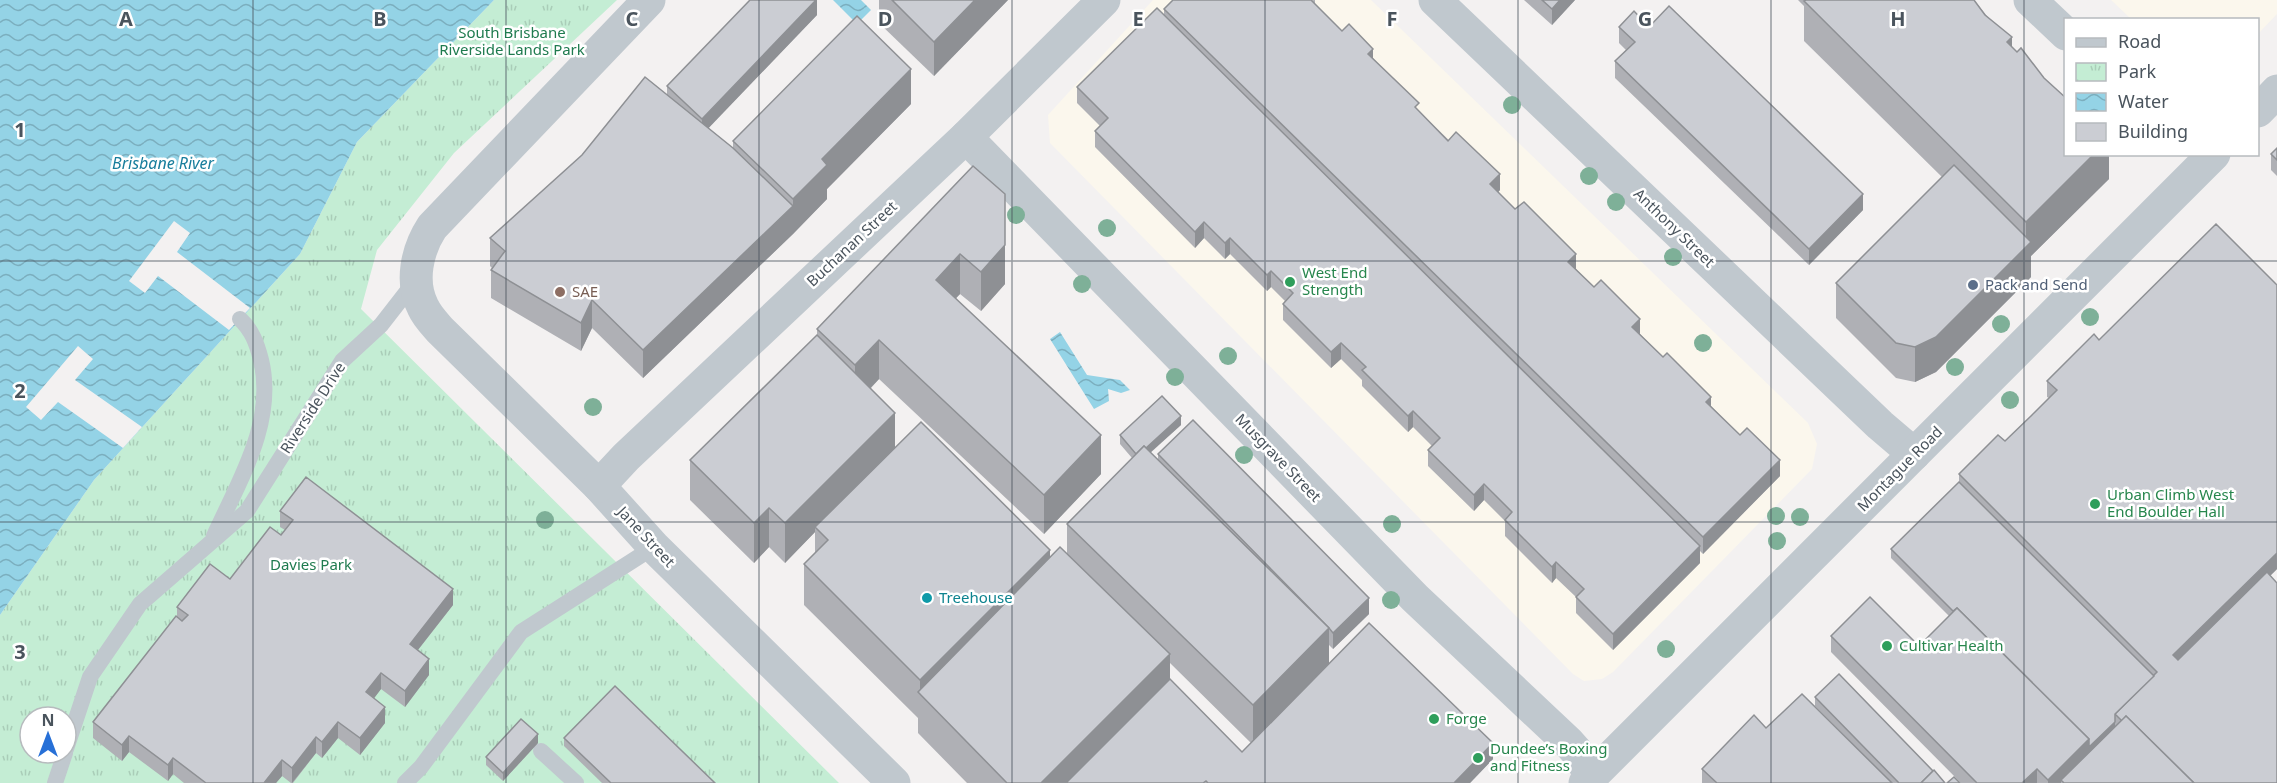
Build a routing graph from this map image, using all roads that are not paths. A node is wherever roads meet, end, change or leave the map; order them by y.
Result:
1 (649, 0) edge
2 (1104, 0) edge
3 (1435, 0) edge
4 (2030, 0) edge
5 (2064, 32) edge
6 (2277, 91) edge
7 (2259, 110) edge
8 (966, 137) junction
9 (2202, 159) edge
10 (417, 280) junction
11 (240, 319) dead end
12 (1914, 454) junction
13 (599, 486) junction
14 (211, 542) junction
15 (654, 548) junction
16 (78, 712) edge
17 (541, 751) dead end
18 (60, 765) edge
19 (1588, 780) edge
20 (55, 783) edge
21 (405, 783) edge
22 (576, 783) edge
23 (894, 783) edge

1 - 10 street
2 - 8 street, Buchanan Street
3 - 12 street, Anthony Street
4 - 5 street
6 - 7 street
8 - 13 street, Buchanan Street
8 - 19 street, Musgrave Street
9 - 12 street, Montague Road
10 - 13 street, Jane Street
10 - 14 lane, Riverside Drive
11 - 14 lane
12 - 19 street, Montague Road
13 - 15 street, Jane Street
14 - 16 lane, Riverside Drive
15 - 21 lane
15 - 23 street, Jane Street
17 - 22 lane
18 - 20 lane

